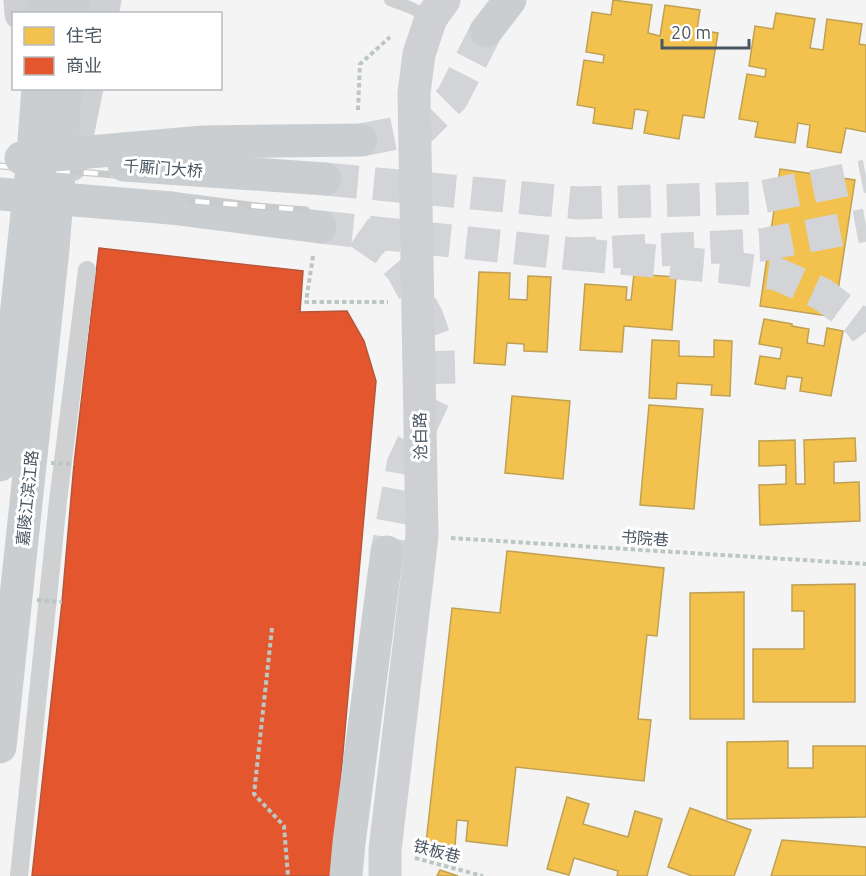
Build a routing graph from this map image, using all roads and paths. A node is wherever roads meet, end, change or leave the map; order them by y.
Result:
1 (390, 0) edge
2 (510, 0) edge
3 (438, 9) edge
4 (486, 31) tunnel mouth
5 (390, 37) dead end
6 (26, 90) edge
7 (37, 90) edge
8 (66, 90) edge
9 (87, 90) edge
10 (359, 126) joint
11 (18, 161) edge
12 (325, 179) tunnel mouth
13 (0, 194) edge
14 (316, 241) joint
15 (53, 249) junction
16 (87, 270) dead end
17 (395, 302) dead end
18 (51, 463) dead end
19 (74, 464) dead end
20 (0, 465) edge
21 (422, 536) junction
22 (387, 552) tunnel mouth
23 (866, 564) edge
24 (36, 600) dead end
25 (62, 602) dead end
26 (272, 628) dead end
27 (0, 747) edge
28 (385, 863) edge
29 (19, 876) edge
30 (288, 876) edge
31 (346, 876) edge
32 (483, 876) edge

1 - 3 lane
2 - 4 main road
3 - 21 main road, 沧白路
5 - 10 path
6 - 11 main road, 嘉陵江滨江路
7 - 11 main road, 嘉陵江滨江路
8 - 15 main road, 嘉陵江滨江路, bridge
9 - 15 main road, 嘉陵江滨江路, bridge
10 - 11 main road, bridge
11 - 12 main road, 千厮门大桥, bridge
11 - 20 main road, 嘉陵江滨江路
13 - 14 main road, bridge
14 - 17 path
15 - 27 main road, 嘉陵江滨江路
16 - 29 street
18 - 19 path, bridge
21 - 23 path, 书院巷
21 - 28 main road, 沧白路
22 - 31 main road
24 - 25 path, bridge
26 - 30 path
28 - 32 path, 铁板巷

